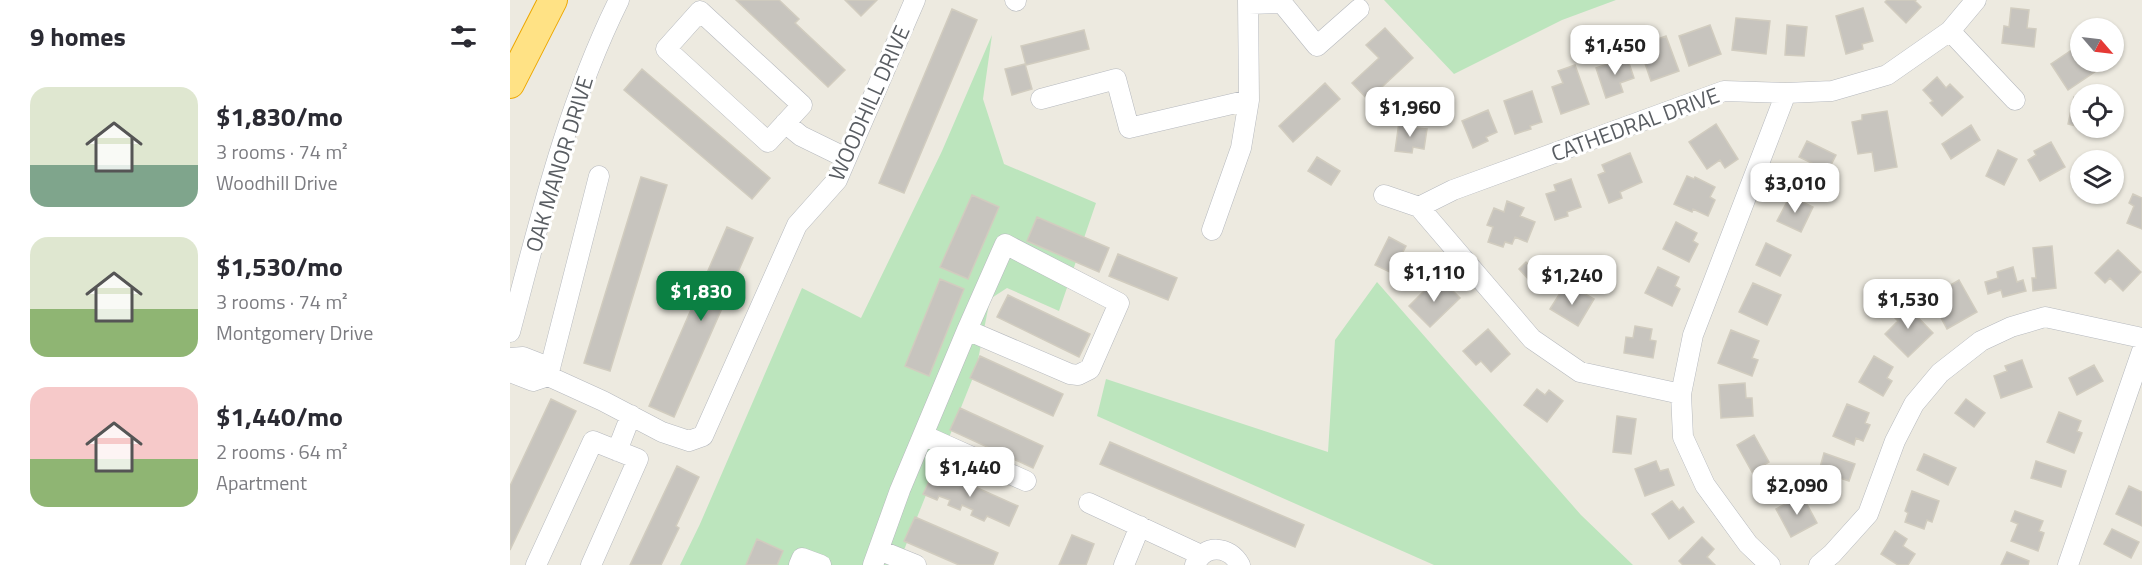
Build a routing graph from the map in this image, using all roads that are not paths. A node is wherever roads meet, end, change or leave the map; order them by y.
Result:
1 (540, 0) edge
2 (552, 0) edge
3 (619, 0) edge
4 (915, 0) edge
5 (1976, 0) edge
6 (1248, 2) edge
7 (1359, 9) dead end
8 (1950, 31) junction
9 (510, 56) edge
10 (510, 84) edge
11 (1786, 93) junction
12 (1041, 99) dead end
13 (1249, 100) junction
14 (2015, 100) dead end
15 (785, 123) junction
16 (846, 158) junction
17 (599, 176) dead end
18 (1384, 195) dead end
19 (1419, 207) junction
20 (1212, 230) dead end
21 (966, 330) junction
22 (510, 332) edge
23 (2142, 338) edge
24 (2142, 351) edge
25 (510, 358) edge
26 (510, 372) edge
27 (548, 375) junction
28 (1681, 394) junction
29 (631, 415) junction
30 (923, 435) junction
31 (617, 451) junction
32 (1026, 481) dead end
33 (1089, 503) dead end
34 (1140, 526) junction
35 (876, 557) edge
36 (1198, 560) edge
37 (536, 565) edge
38 (591, 565) edge
39 (799, 565) edge
40 (821, 565) edge
41 (916, 565) edge
42 (1124, 565) edge
43 (1240, 565) edge
44 (1770, 565) edge
45 (1819, 565) edge
46 (2068, 565) edge

1 - 9 highway
2 - 10 highway
3 - 22 street, OAK MANOR DRIVE
4 - 16 street, WOODHILL DRIVE
5 - 8 street, CATHEDRAL DRIVE
6 - 7 street
6 - 13 street
8 - 11 street, CATHEDRAL DRIVE
8 - 14 street
11 - 19 street, CATHEDRAL DRIVE
11 - 28 street
12 - 13 street
13 - 20 street
15 - 15 street
15 - 16 street
16 - 29 street, WOODHILL DRIVE
17 - 27 street
18 - 19 street
19 - 28 street
21 - 21 street
21 - 30 street
23 - 45 street
24 - 46 street
25 - 27 street, WOODHILL DRIVE
26 - 27 street, WOODHILL DRIVE
27 - 29 street, WOODHILL DRIVE
28 - 44 street
29 - 31 street
30 - 32 street
30 - 35 street
31 - 37 street
31 - 38 street
33 - 34 street
34 - 36 street
34 - 42 street
35 - 41 street
36 - 43 street
39 - 40 street

